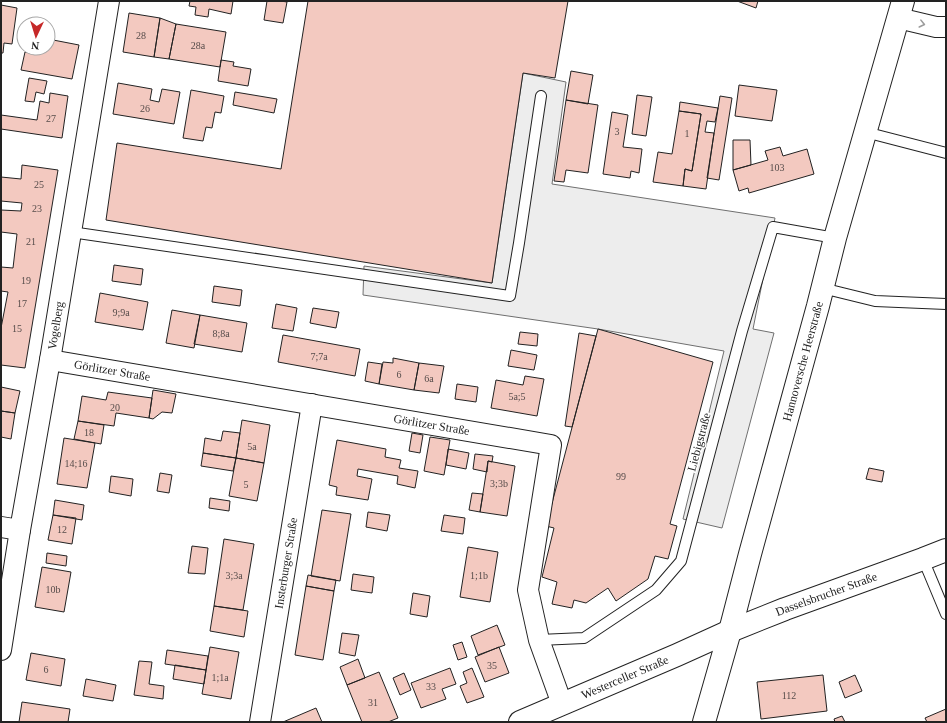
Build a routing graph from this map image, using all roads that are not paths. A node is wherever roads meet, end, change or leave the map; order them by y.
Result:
1 (109, 1) edge
2 (901, 10) edge
3 (946, 27) edge
4 (541, 96) dead end
5 (866, 132) junction
6 (946, 153) edge
7 (71, 232) junction
8 (835, 238) junction
9 (822, 288) junction
10 (946, 304) edge
11 (50, 360) junction
12 (312, 404) junction
13 (10, 529) edge
14 (946, 550) edge
15 (923, 559) junction
16 (946, 614) edge
17 (730, 631) junction
18 (539, 640) junction
19 (1, 650) edge
20 (562, 704) junction
21 (260, 722) edge
22 (520, 722) edge
23 (704, 722) edge

1 - 7 street, Vogelberg
2 -> 3 street
2 - 5 main road, Hannoversche Heerstraße
4 - 7 lane
5 - 6 lane
5 - 8 main road, Hannoversche Heerstraße
7 - 11 street, Vogelberg
8 - 9 main road, Hannoversche Heerstraße
8 - 18 lane, Liebigstraße
9 - 10 lane
9 - 17 main road, Hannoversche Heerstraße
11 - 12 street, Görlitzer Straße
11 - 13 street, Vogelberg
12 - 18 street, Görlitzer Straße
12 - 21 street, Insterburger Straße
13 - 19 street, Vogelberg
14 - 15 main road, Dasselsbrucher Straße
15 - 16 lane
15 - 17 main road, Dasselsbrucher Straße
17 - 20 main road, Westerceller Straße
17 - 23 main road, Hannoversche Heerstraße
18 - 20 street, Görlitzer Straße
20 - 22 main road, Westerceller Straße

